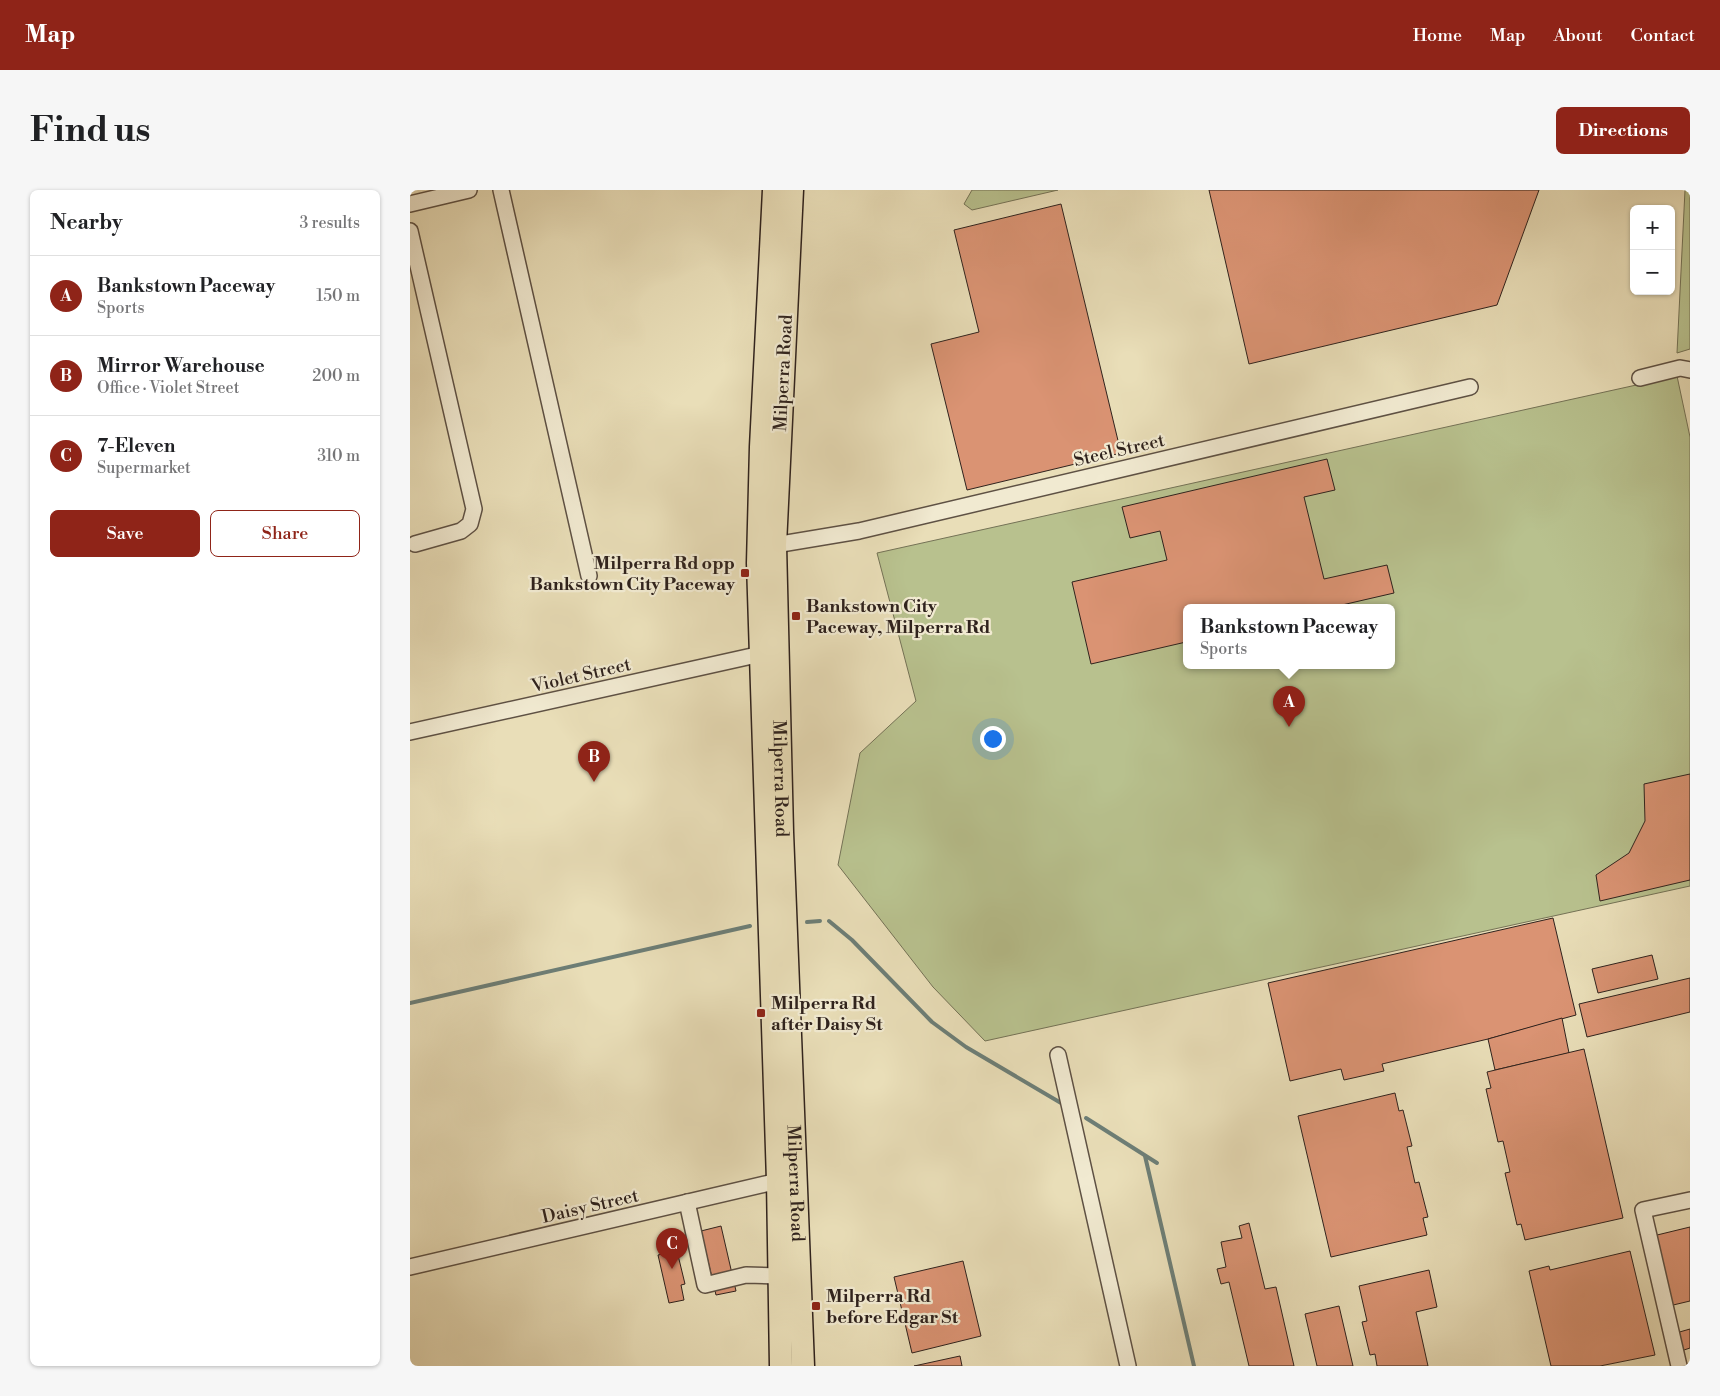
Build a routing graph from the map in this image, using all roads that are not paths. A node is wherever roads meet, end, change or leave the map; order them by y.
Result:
1 (469, 190) edge
2 (501, 190) edge
3 (774, 190) edge
4 (792, 190) edge
5 (410, 204) edge
6 (410, 230) edge
7 (1690, 370) edge
8 (1640, 378) dead end
9 (1470, 387) dead end
10 (415, 544) dead end
11 (775, 545) junction
12 (589, 576) dead end
13 (760, 654) junction
14 (410, 732) edge
15 (1058, 1054) dead end
16 (778, 1182) junction
17 (1690, 1200) edge
18 (687, 1202) junction
19 (410, 1267) edge
20 (779, 1276) junction
21 (781, 1366) edge
22 (803, 1366) edge
23 (1128, 1366) edge
24 (1679, 1366) edge

1 - 5 street
2 - 12 street
3 - 13 highway, Milperra Road
4 - 11 highway, Milperra Road
6 - 10 street
7 - 8 street
9 - 11 street, Steel Street
11 - 22 highway, Milperra Road
13 - 14 street, Violet Street
13 - 16 highway, Milperra Road
15 - 23 street
16 - 18 street, Daisy Street
16 - 20 highway, Milperra Road
17 - 24 street
18 - 19 street, Daisy Street
18 - 20 street
20 - 21 highway, Milperra Road

